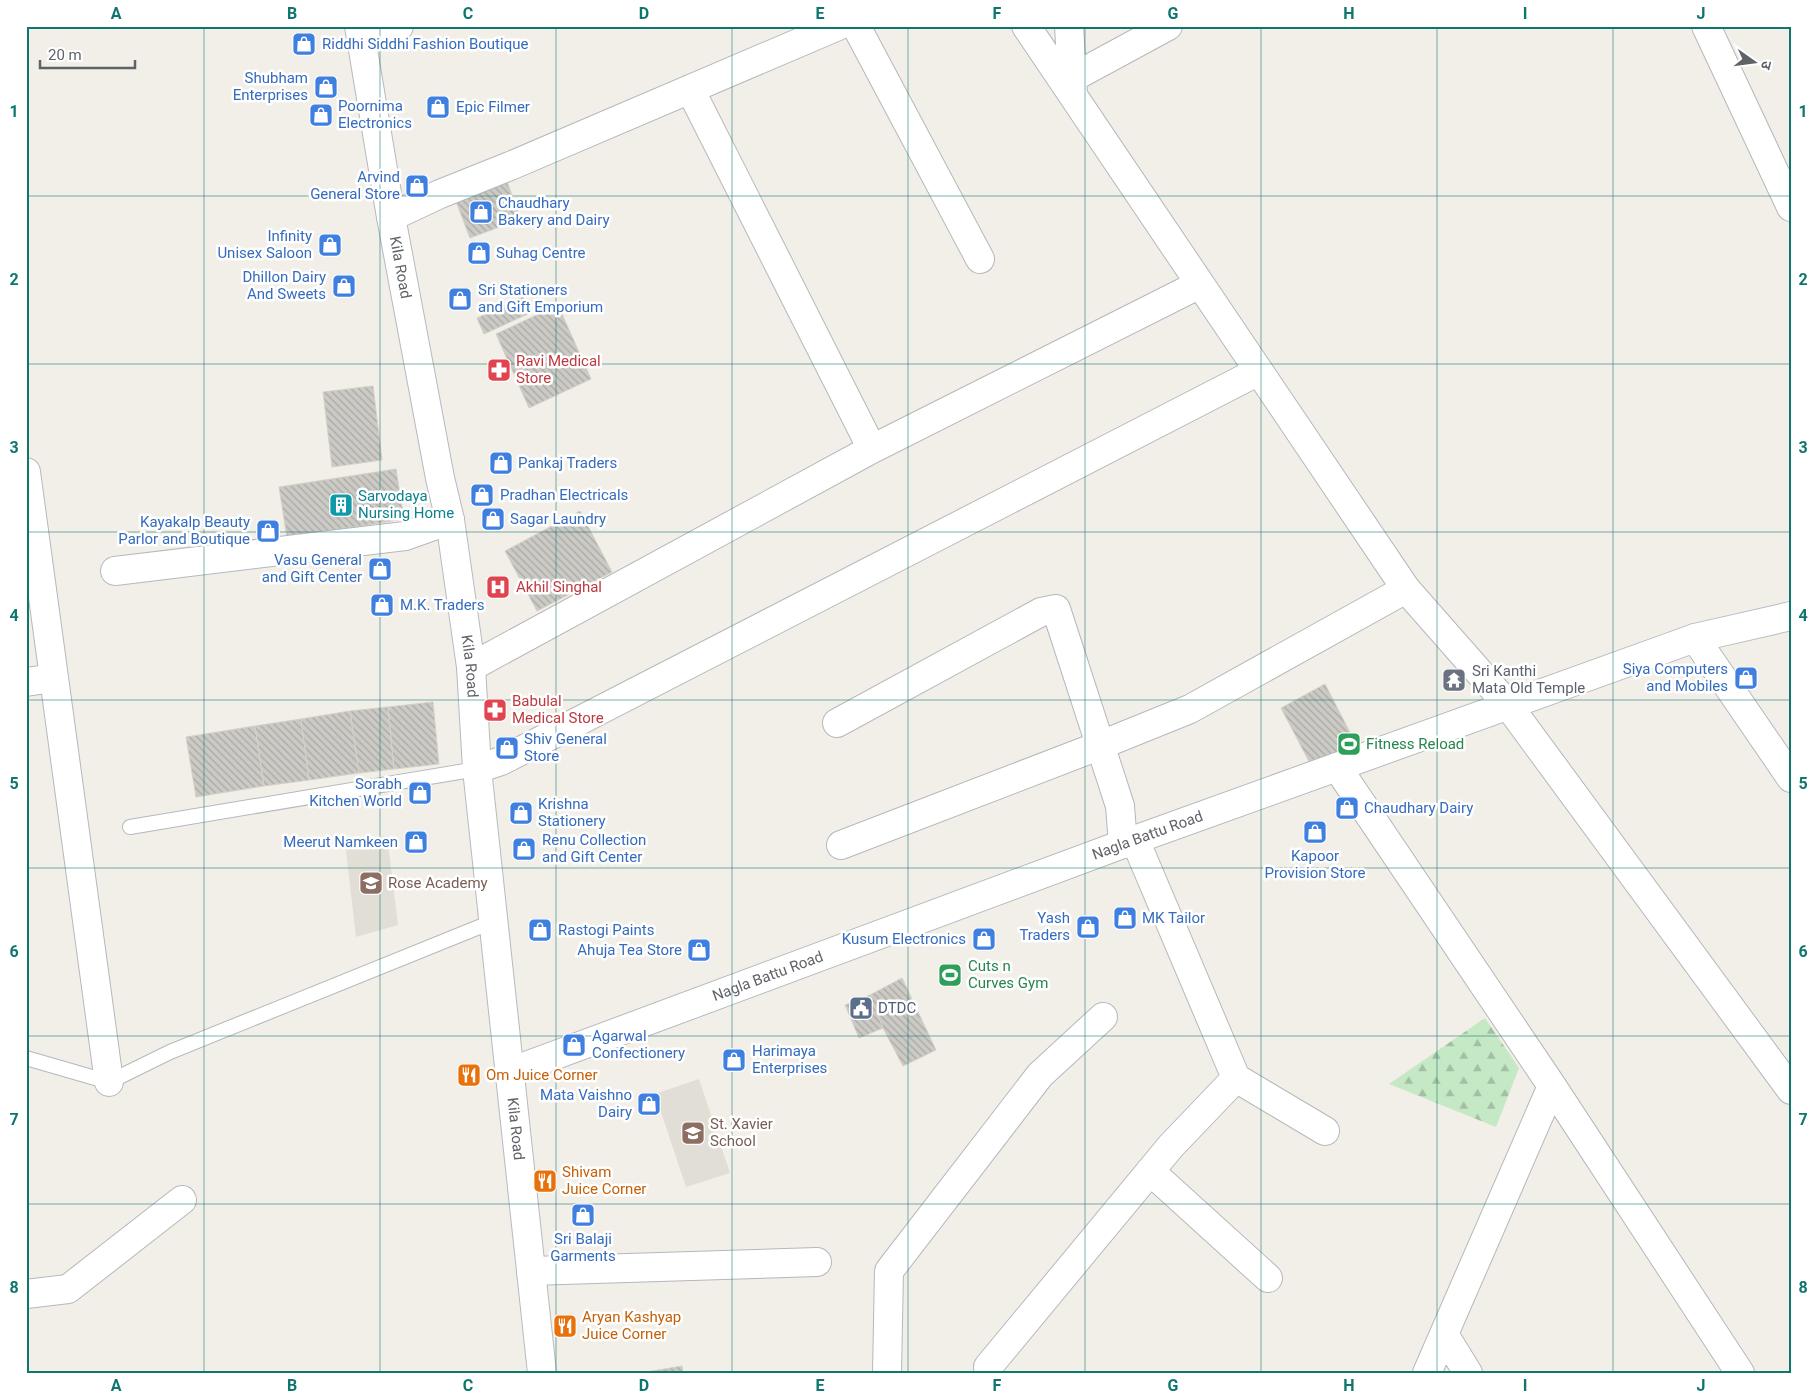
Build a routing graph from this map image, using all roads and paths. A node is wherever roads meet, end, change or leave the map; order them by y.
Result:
1 (399, 26) edge
2 (838, 26) edge
3 (856, 26) edge
4 (1026, 26) edge
5 (1069, 26) edge
6 (1168, 26) edge
7 (1706, 26) edge
8 (360, 34) edge
9 (1072, 87) junction
10 (690, 89) junction
11 (1791, 207) edge
12 (391, 217) junction
13 (980, 259) dead end
14 (1200, 284) junction
15 (1259, 371) junction
16 (872, 449) junction
17 (26, 472) edge
18 (450, 520) junction
19 (115, 571) dead end
20 (1406, 589) junction
21 (1791, 616) edge
22 (1695, 638) junction
23 (471, 666) junction
24 (53, 678) junction
25 (26, 682) edge
26 (1508, 705) junction
27 (837, 722) dead end
28 (1101, 745) junction
29 (1337, 766) junction
30 (477, 768) junction
31 (1791, 778) edge
32 (130, 827) dead end
33 (1129, 842) junction
34 (841, 845) dead end
35 (494, 921) junction
36 (1103, 1017) dead end
37 (26, 1058) edge
38 (510, 1072) junction
39 (1236, 1078) junction
40 (109, 1082) junction
41 (1552, 1086) junction
42 (1791, 1090) edge
43 (1325, 1131) dead end
44 (1150, 1171) junction
45 (182, 1200) dead end
46 (816, 1262) dead end
47 (531, 1271) junction
48 (1268, 1278) dead end
49 (26, 1294) edge
50 (1444, 1334) junction
51 (988, 1367) dead end
52 (542, 1373) edge
53 (887, 1373) edge
54 (1427, 1373) edge
55 (1468, 1373) edge
56 (1740, 1373) edge

1 - 8 street
2 - 10 street
3 - 13 street
4 - 9 street
5 - 9 street
6 - 9 street
7 - 11 street
8 - 12 street, Kila Road
9 - 14 street
10 - 12 street
10 - 16 street
12 - 18 street, Kila Road
14 - 15 street
14 - 16 street
15 - 20 street
15 - 30 street
16 - 23 street
17 - 24 street
18 - 19 street
18 - 23 street, Kila Road
20 - 26 street
20 - 28 street
21 - 22 street, Nagla Battu Road
22 - 26 street, Nagla Battu Road
22 - 31 street
23 - 30 street, Kila Road
24 - 25 street
24 - 40 street
26 - 29 street, Nagla Battu Road
26 - 42 street
27 - 28 street
28 - 33 street
28 - 34 street
29 - 33 street, Nagla Battu Road
29 - 41 street
30 - 32 lane
30 - 35 street, Kila Road
33 - 38 street, Nagla Battu Road
33 - 39 street
35 - 38 street, Kila Road
35 - 40 lane
36 - 53 street
37 - 40 lane
38 - 47 street, Kila Road
39 - 43 street
39 - 44 street
41 - 50 street
41 - 56 street
44 - 48 street
44 - 51 street
45 - 49 street
46 - 47 street
47 - 52 street, Kila Road
50 - 54 street
50 - 55 street

